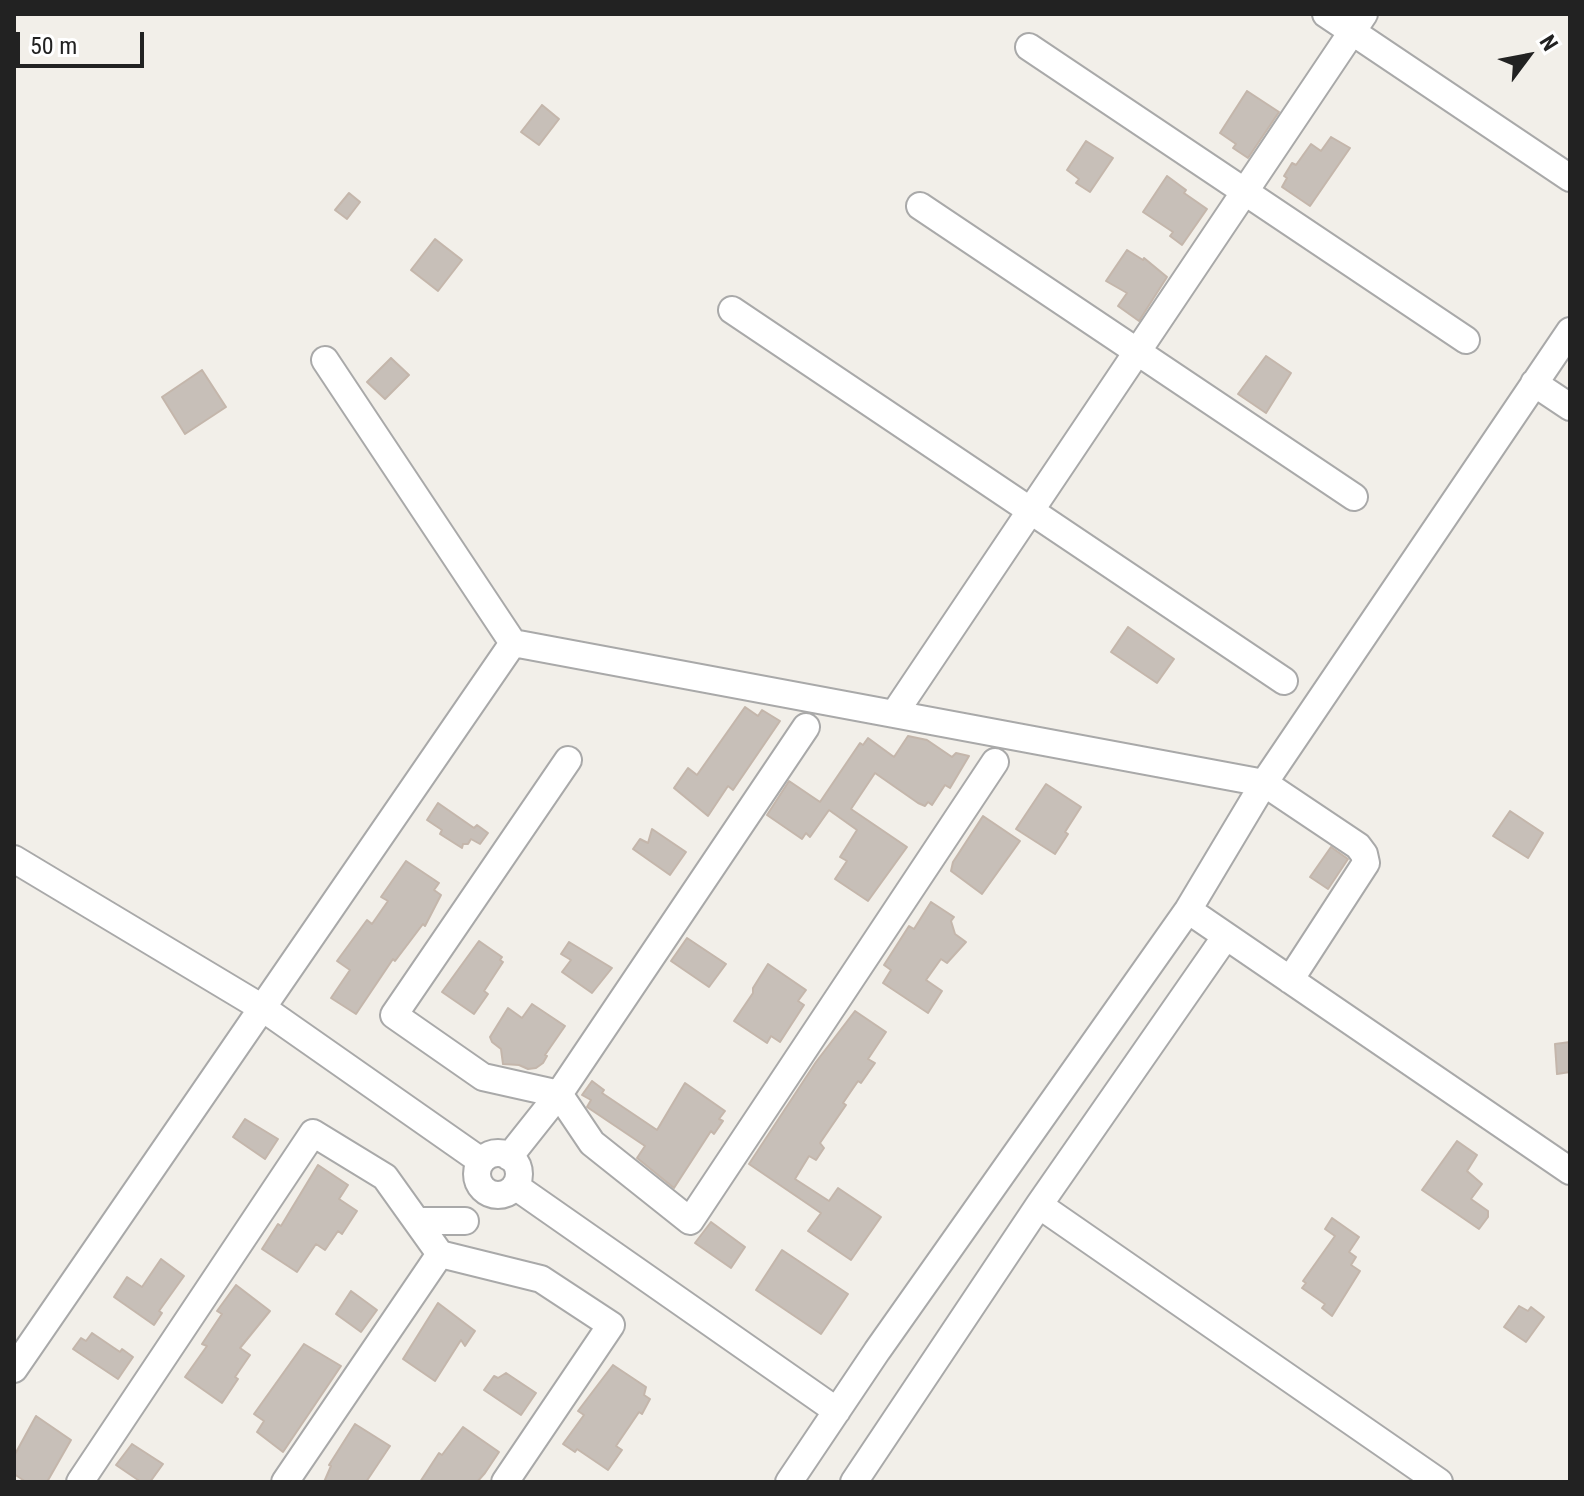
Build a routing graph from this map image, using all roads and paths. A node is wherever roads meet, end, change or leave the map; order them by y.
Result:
1 (1326, 14) edge
2 (1358, 23) edge
3 (1029, 47) dead end
4 (1570, 178) edge
5 (1244, 191) junction
6 (920, 206) dead end
7 (732, 310) dead end
8 (1570, 331) edge
9 (1466, 340) dead end
10 (1137, 351) junction
11 (325, 360) dead end
12 (1534, 383) junction
13 (1570, 407) edge
14 (1354, 497) dead end
15 (1030, 510) junction
16 (513, 643) junction
17 (1284, 681) dead end
18 (894, 714) junction
19 (806, 727) dead end
20 (568, 760) dead end
21 (995, 762) dead end
22 (1264, 783) junction
23 (14, 859) edge
24 (1188, 910) junction
25 (1226, 936) junction
26 (1290, 980) junction
27 (264, 1009) junction
28 (559, 1094) junction
29 (509, 1157) junction
30 (481, 1161) junction
31 (1570, 1171) edge
32 (515, 1186) junction
33 (486, 1192) junction
34 (1039, 1205) junction
35 (417, 1221) junction
36 (465, 1221) junction
37 (440, 1254) junction
38 (477, 1263) junction
39 (14, 1369) edge
40 (837, 1411) junction
41 (80, 1482) edge
42 (285, 1482) edge
43 (505, 1482) edge
44 (789, 1482) edge
45 (855, 1482) edge
46 (1439, 1482) edge

1 - 2 street
2 - 4 street
2 - 5 street
3 - 5 street
5 - 9 street
5 - 10 street
6 - 10 street
7 - 15 street
8 - 12 street
10 - 14 street
10 - 15 street
11 - 16 street
12 - 13 street
12 - 22 street
15 - 17 street
15 - 18 street
16 - 18 street
16 - 27 street
18 - 22 street
19 - 28 street
20 - 28 street
21 - 28 street
22 - 24 street
22 - 26 street
23 - 27 street
24 - 25 street
24 - 40 street
25 - 26 street
25 - 34 street
26 - 31 street
27 - 30 street
27 - 39 street
28 - 29 street
29 - 30 street
29 - 32 street
30 - 33 street
32 - 33 street
32 - 40 street
33 - 36 street
34 - 45 street
34 - 46 street
35 - 36 street
35 - 37 street
35 - 41 street
36 - 38 street
37 - 38 street
37 - 42 street
38 - 43 street
40 - 44 street

